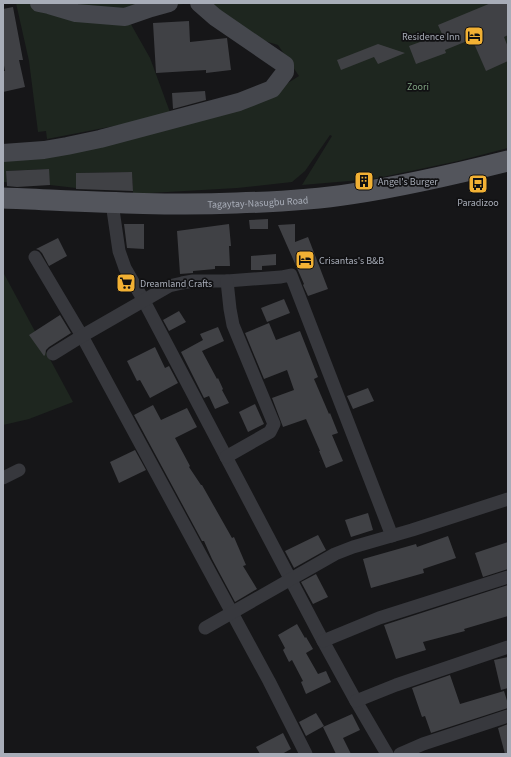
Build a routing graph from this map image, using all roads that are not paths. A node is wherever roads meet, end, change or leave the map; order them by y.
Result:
1 (39, 3) edge
2 (169, 3) edge
3 (199, 3) edge
4 (3, 153) edge
5 (508, 161) edge
6 (3, 198) edge
7 (112, 203) junction
8 (35, 257) dead end
9 (227, 281) junction
10 (144, 301) junction
11 (82, 336) junction
12 (53, 354) dead end
13 (226, 457) junction
14 (19, 470) dead end
15 (3, 478) edge
16 (508, 499) edge
17 (392, 536) junction
18 (508, 576) edge
19 (290, 579) junction
20 (231, 613) junction
21 (205, 628) dead end
22 (323, 641) junction
23 (508, 647) edge
24 (356, 701) junction
25 (508, 716) edge
26 (306, 754) edge
27 (387, 754) edge
28 (400, 754) edge

1 - 2 street
3 - 4 street
5 - 7 main road, Tagaytay-Nasugbu Road
6 - 7 main road, Tagaytay-Nasugbu Road
7 - 10 street
8 - 11 street
9 - 10 street
9 - 13 street
9 - 17 street
10 - 11 street
10 - 13 street
11 - 12 street
11 - 20 street
13 - 19 street
14 - 15 street
16 - 17 street
17 - 19 street
18 - 22 street
19 - 20 street
19 - 22 street
20 - 21 street
20 - 26 street
22 - 24 street
23 - 24 street
24 - 27 street
25 - 28 street

